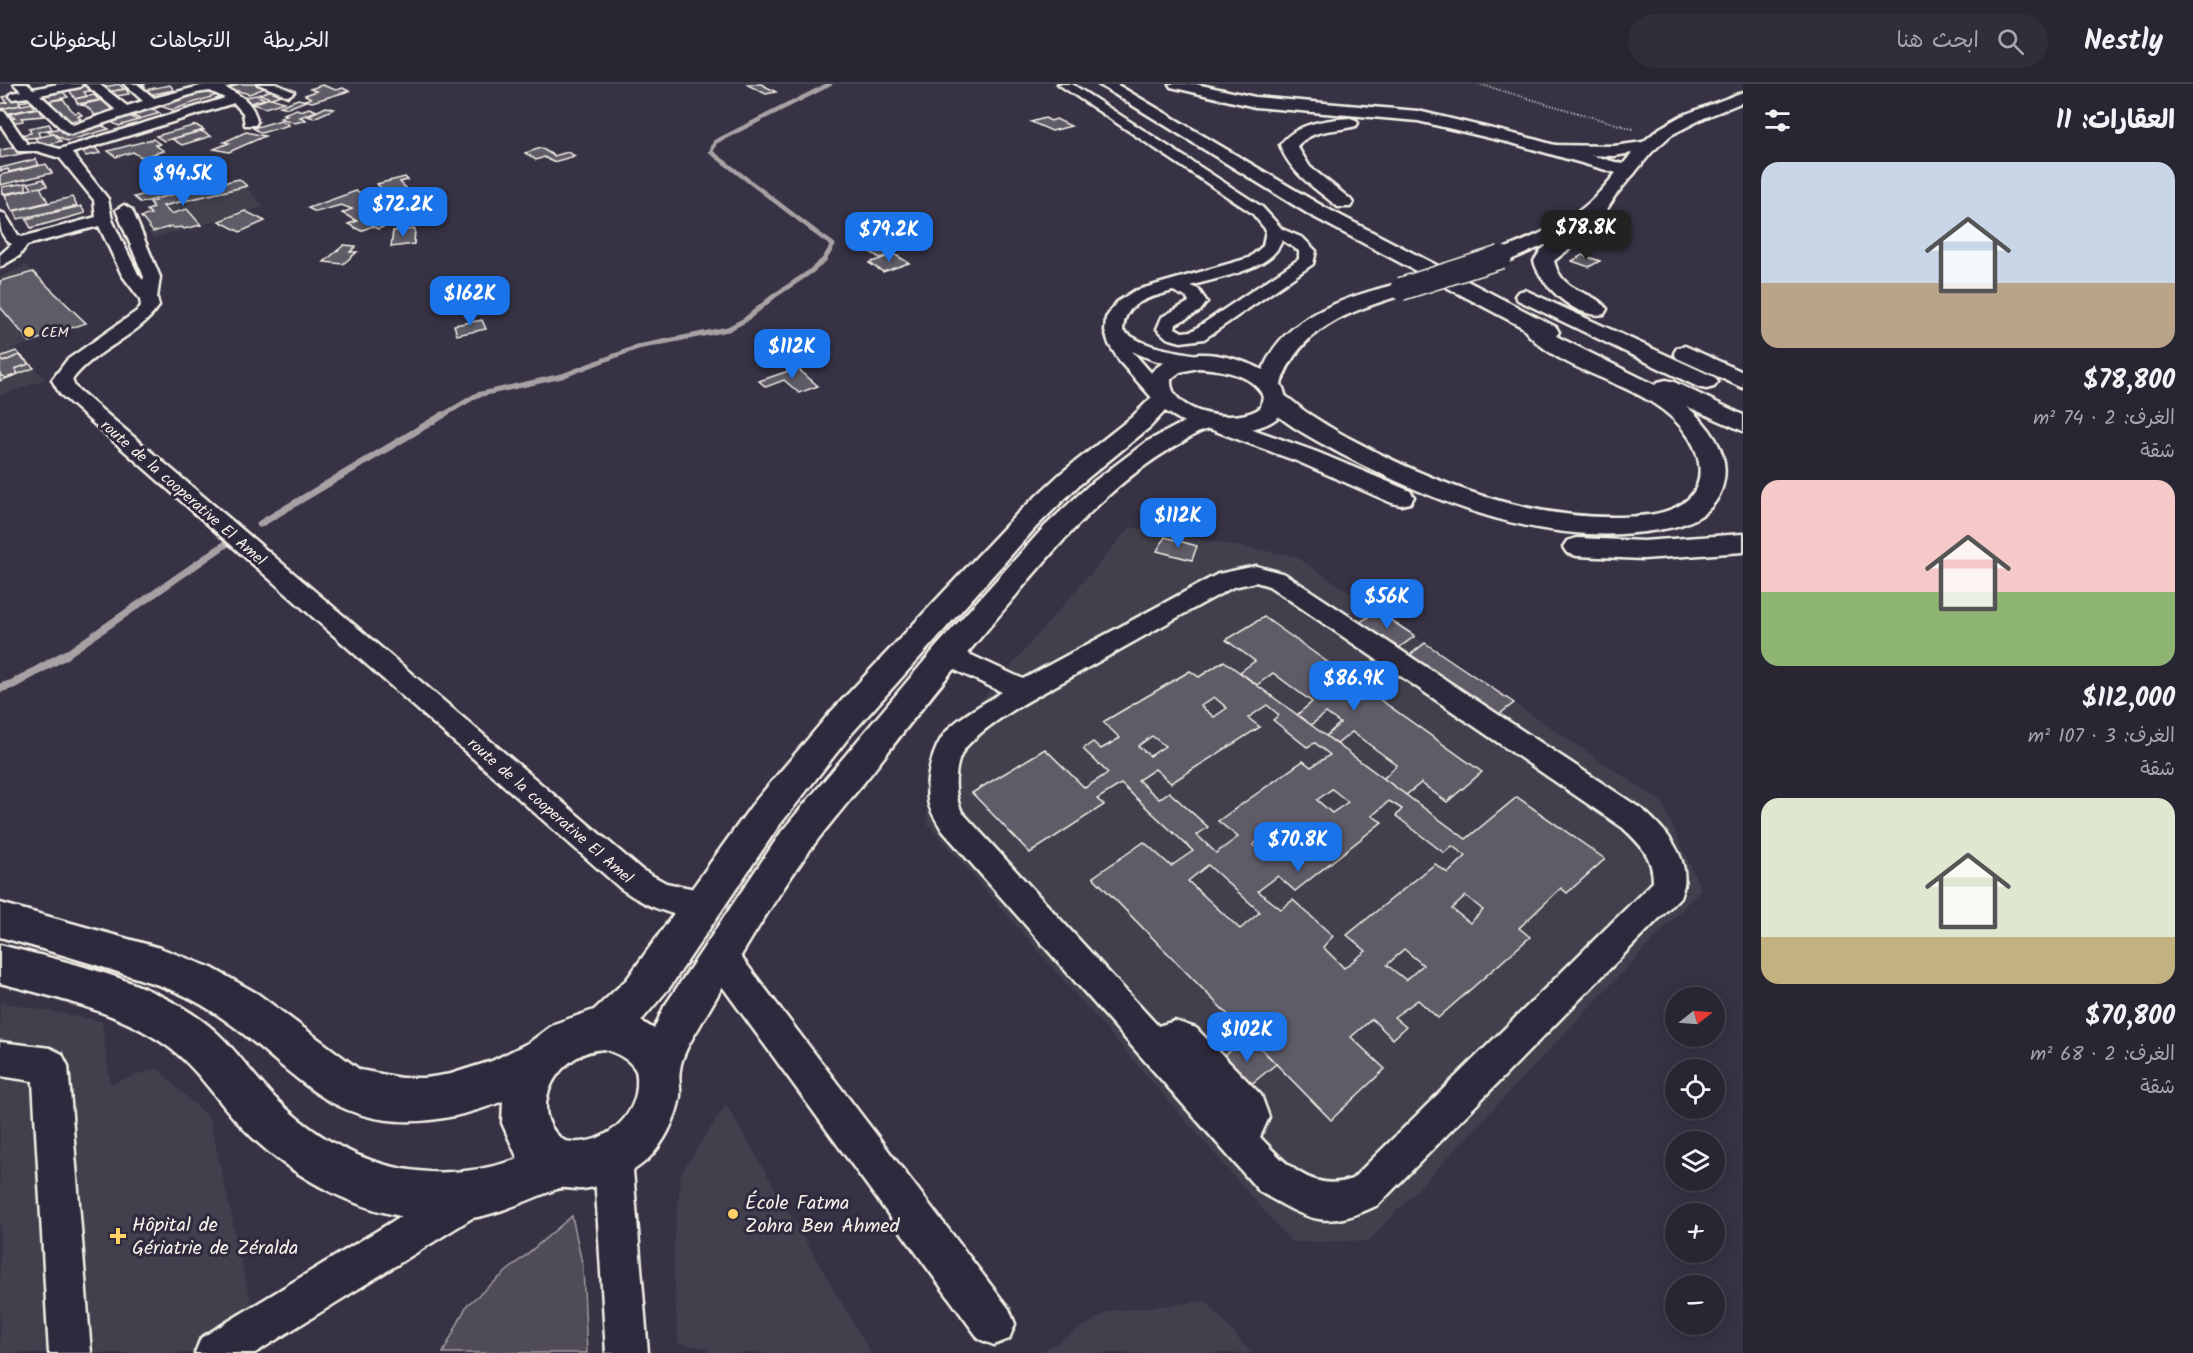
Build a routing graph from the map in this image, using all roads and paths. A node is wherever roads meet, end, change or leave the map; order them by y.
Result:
1 (76, 84) edge
2 (91, 84) edge
3 (130, 84) edge
4 (175, 84) edge
5 (264, 84) edge
6 (1064, 84) edge
7 (1105, 84) edge
8 (1139, 84) edge
9 (1176, 84) edge
10 (1479, 84) edge
11 (55, 86) edge
12 (24, 89) edge
13 (219, 90) edge
14 (288, 92) dead end
15 (1743, 97) edge
16 (0, 99) edge
17 (152, 102) junction
18 (125, 111) junction
19 (0, 115) edge
20 (250, 122) dead end
21 (1652, 142) junction
22 (1554, 149) junction
23 (1256, 152) dead end
24 (64, 155) junction
25 (1275, 164) dead end
26 (1616, 185) junction
27 (1344, 203) junction
28 (124, 210) dead end
29 (1365, 214) dead end
30 (0, 217) edge
31 (104, 220) junction
32 (1274, 232) junction
33 (21, 242) junction
34 (1439, 253) dead end
35 (0, 262) edge
36 (1491, 279) dead end
37 (1175, 285) junction
38 (1512, 289) dead end
39 (148, 298) junction
40 (1530, 323) junction
41 (1114, 333) junction
42 (1297, 337) junction
43 (1207, 362) junction
44 (1743, 381) edge
45 (1272, 393) junction
46 (1162, 397) junction
47 (1743, 399) edge
48 (1210, 422) junction
49 (1743, 424) edge
50 (1743, 543) edge
51 (947, 655) junction
52 (1024, 691) junction
53 (703, 903) junction
54 (0, 920) edge
55 (720, 956) junction
56 (0, 964) edge
57 (604, 1029) junction
58 (545, 1057) junction
59 (0, 1059) edge
60 (658, 1070) junction
61 (613, 1158) junction
62 (561, 1164) junction
63 (471, 1195) junction
64 (994, 1324) dead end
65 (70, 1353) edge
66 (216, 1353) edge
67 (627, 1353) edge

1 - 11 street
2 - 18 street
3 - 17 street
4 - 13 street
5 - 14 street
6 - 32 street
7 - 40 main road
8 - 23 main road
9 - 22 main road
10 - 21 path
11 - 12 street
12 - 16 street
12 - 18 street
13 - 17 street
13 - 20 street
13 - 24 street
15 - 21 main road
17 - 18 street
19 - 24 street
21 - 22 main road
21 - 26 main road
22 - 26 main road
24 - 31 street
25 - 27 main road
26 - 27 main road
26 - 42 main road, bridge
26 - 44 main road
27 - 29 main road
28 - 39 street
30 - 33 street
31 - 33 street
31 - 39 street
32 - 37 street
32 - 37 street
33 - 35 street
34 - 36 main road
37 - 41 street
38 - 47 main road
39 - 53 street, route de la cooperative El Amel
40 - 45 main road
40 - 49 main road
41 - 43 street
41 - 46 street
42 - 43 main road
42 - 45 main road
43 - 45 main road
43 - 46 main road
45 - 48 main road
46 - 48 main road
46 - 53 main road
48 - 50 main road
48 - 51 main road
51 - 52 street
51 - 55 main road
52 - 52 street
53 - 57 main road
54 - 58 main road
55 - 60 main road
55 - 64 street
56 - 63 main road
57 - 58 main road
57 - 60 main road
58 - 62 main road
59 - 65 street
60 - 61 main road
61 - 62 main road
61 - 67 street
62 - 63 main road
63 - 66 street

